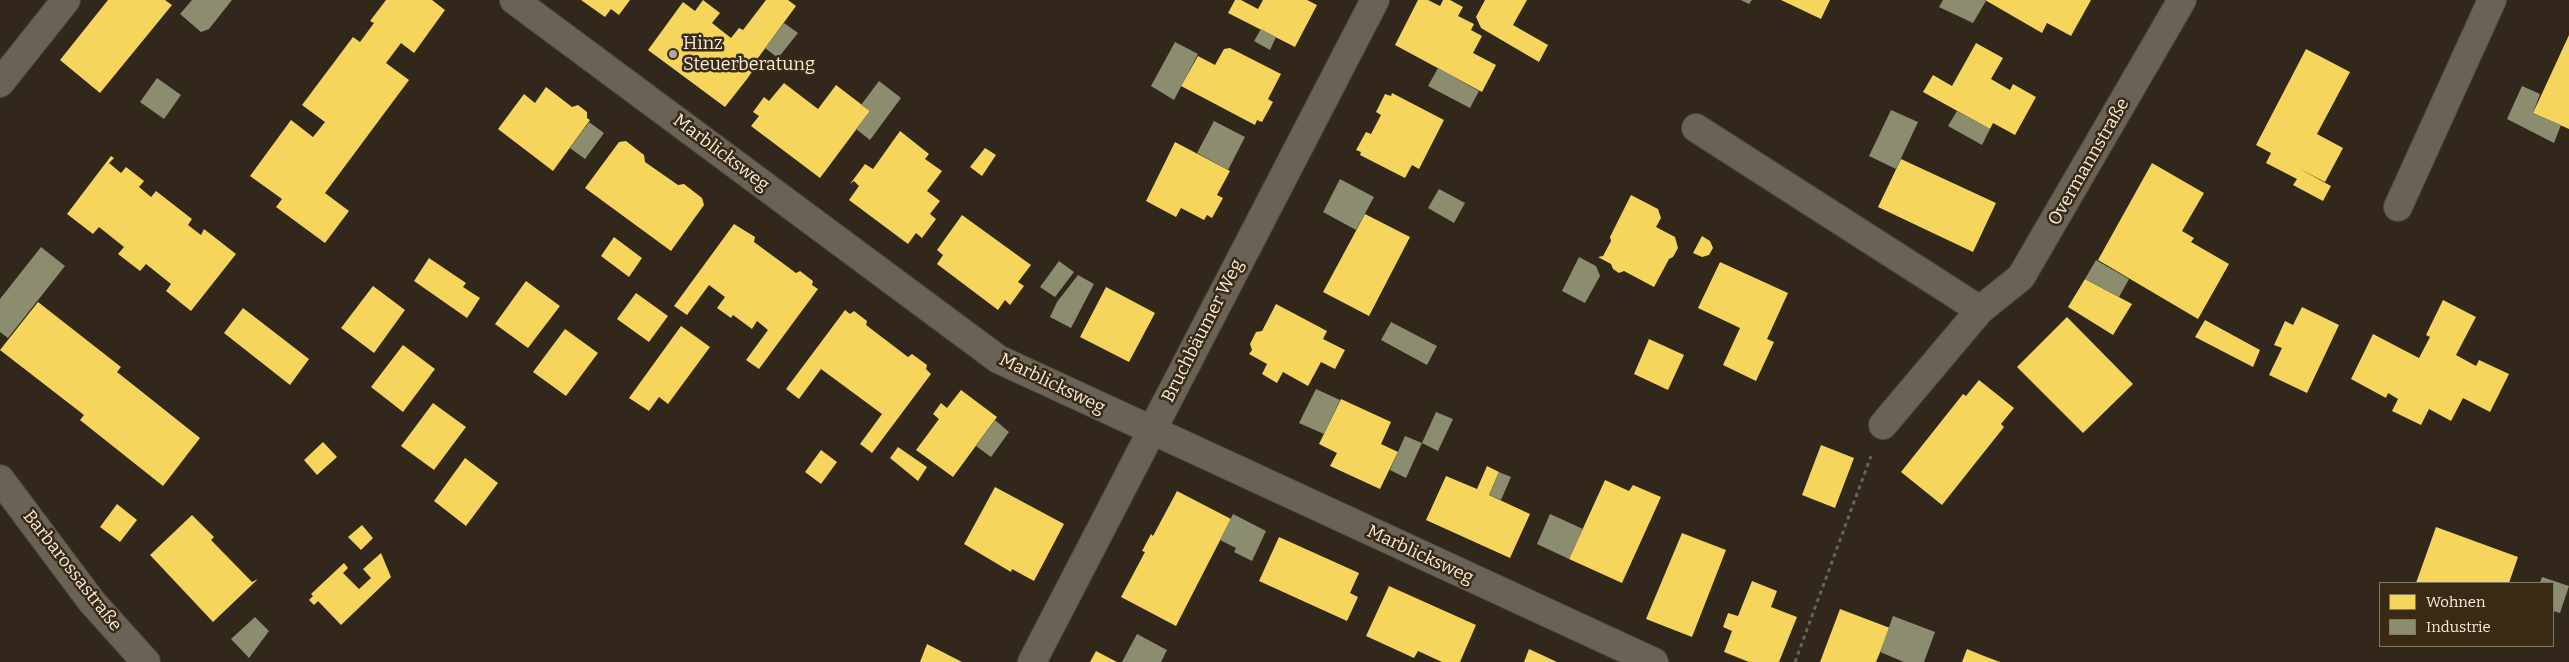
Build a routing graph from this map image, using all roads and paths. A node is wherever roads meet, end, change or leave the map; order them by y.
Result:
1 (66, 0) edge
2 (514, 0) edge
3 (1375, 0) edge
4 (2182, 0) edge
5 (2492, 0) edge
6 (0, 82) edge
7 (1696, 128) dead end
8 (2398, 207) dead end
9 (1980, 310) junction
10 (1882, 424) joint
11 (1151, 431) junction
12 (0, 479) edge
13 (146, 662) edge
14 (1032, 662) edge
15 (1654, 662) edge
16 (1795, 662) edge

1 - 6 street
2 - 11 street, Marblicksweg
3 - 11 street, Bruchbäumer Weg
4 - 9 street, Overmannstraße
5 - 8 street
7 - 9 street
9 - 10 street, Overmannstraße
10 - 16 path
11 - 14 street, Bruchbäumer Weg
11 - 15 street, Marblicksweg
12 - 13 street, Barbarossastraße

